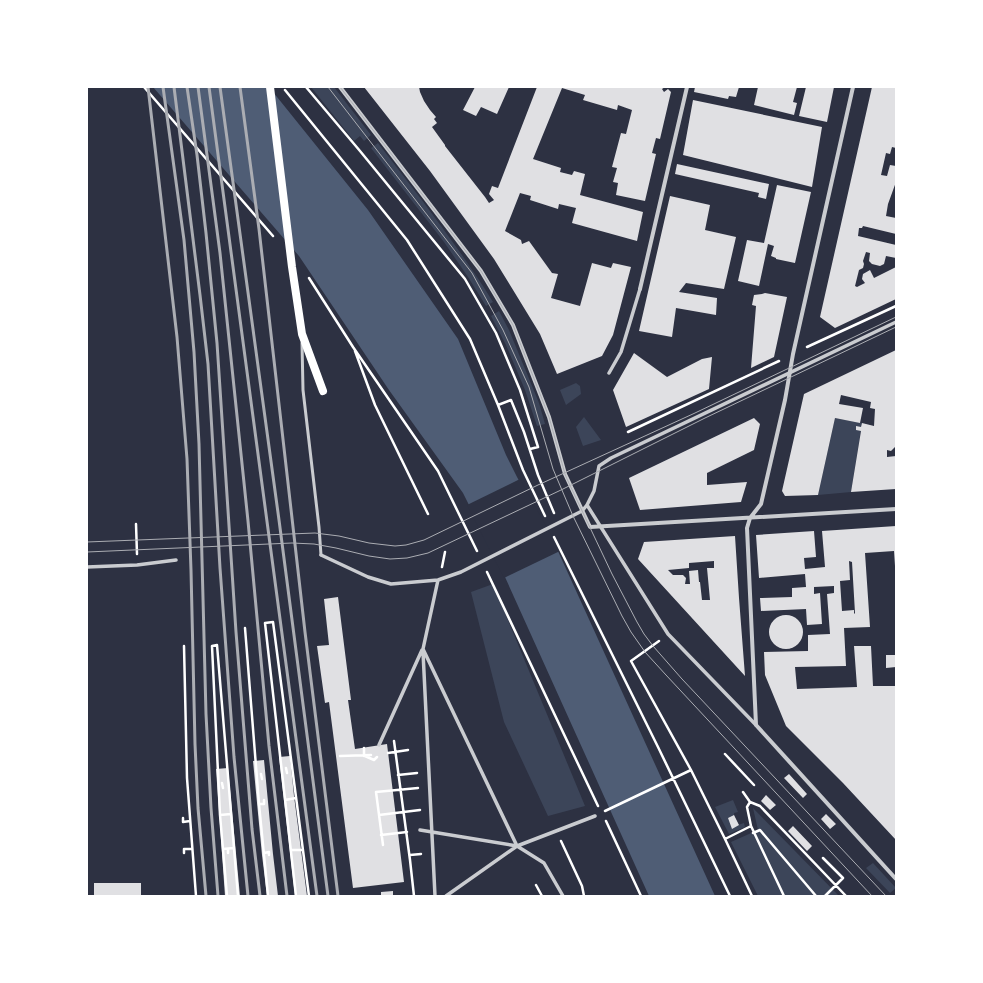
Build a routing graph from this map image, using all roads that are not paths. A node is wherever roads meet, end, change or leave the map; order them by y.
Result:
1 (270, 87) edge
2 (340, 87) edge
3 (687, 87) edge
4 (853, 87) edge
5 (640, 289) joint
6 (896, 322) edge
7 (302, 334) junction
8 (609, 373) dead end
9 (790, 373) junction
10 (323, 391) dead end
11 (587, 505) junction
12 (896, 509) edge
13 (582, 511) junction
14 (750, 518) junction
15 (601, 526) junction
16 (321, 555) joint
17 (176, 560) dead end
18 (87, 567) edge
19 (438, 580) junction
20 (422, 649) junction
21 (756, 725) junction
22 (379, 745) dead end
23 (595, 816) road end
24 (420, 830) dead end
25 (516, 846) junction
26 (896, 879) edge
27 (435, 896) edge
28 (446, 896) edge
29 (563, 896) edge

1 - 7 main road
2 - 13 street
3 - 5 street
4 - 9 street
5 - 8 street
6 - 9 street
7 - 10 main road
7 - 16 lane
9 - 11 street
9 - 14 street
11 - 13 street
11 - 15 street
12 - 14 street
13 - 15 street
13 - 19 street
14 - 15 street
14 - 21 street
15 - 21 street
16 - 19 street
17 - 18 street
19 - 20 street
20 - 22 street
20 - 25 street
20 - 27 street
21 - 26 street
23 - 25 street
24 - 25 street
25 - 28 street
25 - 29 street

